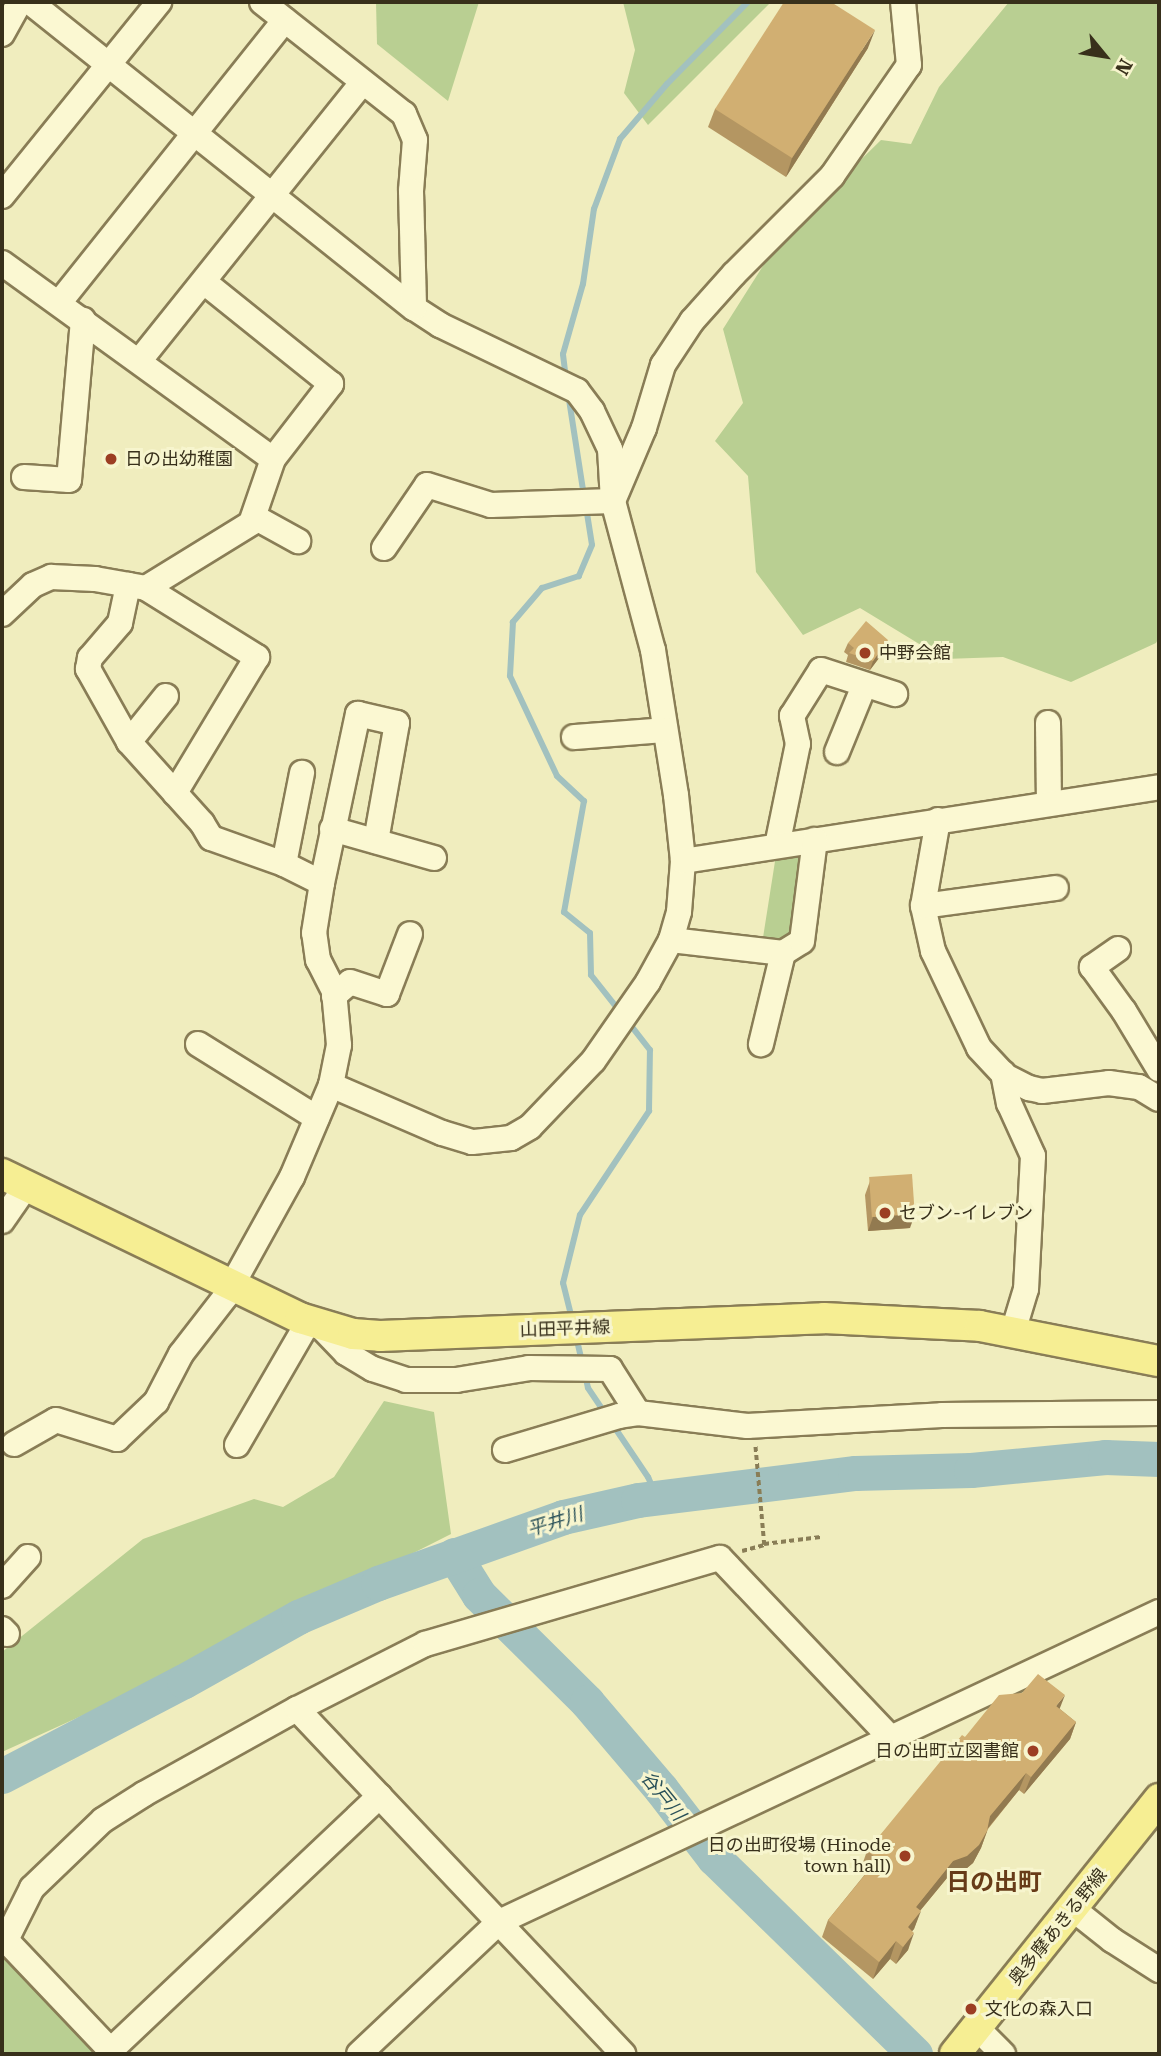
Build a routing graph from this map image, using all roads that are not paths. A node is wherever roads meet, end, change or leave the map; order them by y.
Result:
1 (20, 2) edge
2 (30, 2) edge
3 (159, 2) edge
4 (262, 2) edge
5 (903, 2) edge
6 (285, 20) junction
7 (2, 34) edge
8 (108, 65) junction
9 (363, 82) junction
10 (195, 134) junction
11 (273, 195) junction
12 (2, 196) edge
13 (2, 263) edge
14 (204, 282) junction
15 (59, 303) junction
16 (414, 308) junction
17 (83, 320) junction
18 (140, 360) junction
19 (272, 458) junction
20 (24, 477) dead end
21 (613, 501) junction
22 (251, 523) junction
23 (298, 541) dead end
24 (384, 548) dead end
25 (137, 587) junction
26 (2, 614) edge
27 (864, 685) junction
28 (895, 694) dead end
29 (166, 696) dead end
30 (1048, 723) dead end
31 (665, 730) junction
32 (574, 737) dead end
33 (129, 742) junction
34 (837, 752) dead end
35 (302, 773) dead end
36 (1159, 787) edge
37 (175, 793) junction
38 (1049, 803) junction
39 (938, 820) junction
40 (332, 829) junction
41 (815, 840) junction
42 (376, 841) junction
43 (777, 846) junction
44 (434, 858) dead end
45 (683, 861) junction
46 (284, 864) junction
47 (322, 883) junction
48 (1056, 888) dead end
49 (923, 906) junction
50 (411, 934) dead end
51 (671, 940) junction
52 (1118, 949) dead end
53 (783, 953) junction
54 (334, 996) junction
55 (198, 1044) dead end
56 (761, 1044) dead end
57 (1159, 1069) edge
58 (1003, 1073) junction
59 (331, 1085) junction
60 (1159, 1099) edge
61 (317, 1118) junction
62 (14, 1180) edge
63 (2, 1221) edge
64 (232, 1286) junction
65 (314, 1323) junction
66 (1013, 1332) junction
67 (1159, 1361) edge
68 (1159, 1413) edge
69 (629, 1415) junction
70 (14, 1444) dead end
71 (237, 1445) dead end
72 (505, 1450) dead end
73 (28, 1557) dead end
74 (2, 1586) edge
75 (1159, 1612) edge
76 (297, 1709) junction
77 (891, 1738) junction
78 (380, 1796) junction
79 (1159, 1799) edge
80 (1073, 1909) junction
81 (499, 1922) junction
82 (1159, 1970) edge
83 (977, 2028) junction
84 (112, 2053) edge
85 (359, 2054) edge
86 (623, 2054) edge
87 (955, 2054) edge
88 (1003, 2054) edge

1 - 7 street
2 - 8 street
3 - 8 street
4 - 6 street
5 - 21 street
6 - 9 street
6 - 10 street
8 - 10 street
8 - 12 street
9 - 11 street
9 - 16 street
10 - 11 street
10 - 15 street
11 - 14 street
11 - 16 street
13 - 15 street
14 - 18 street
14 - 19 street
15 - 17 street
16 - 21 street
17 - 18 street
17 - 20 street
18 - 19 street
19 - 22 street
21 - 24 street
21 - 31 street
22 - 23 street
22 - 25 street
25 - 26 street
25 - 33 street
25 - 37 street
27 - 28 street
27 - 34 street
27 - 43 street
29 - 33 street
30 - 38 street
31 - 32 street
31 - 45 street
33 - 37 street
35 - 46 street
36 - 38 street
37 - 46 street
38 - 39 street
39 - 41 street
39 - 49 street
40 - 42 street
40 - 42 street
40 - 47 street
41 - 43 street
41 - 53 street
42 - 44 street
43 - 45 street
45 - 51 street
46 - 47 street
47 - 54 street
48 - 49 street
49 - 58 street
50 - 54 street
51 - 53 street
51 - 59 street
52 - 57 street
53 - 56 street
54 - 59 street
55 - 61 street
58 - 60 street
58 - 66 street
59 - 61 street
61 - 64 street
62 - 63 street
62 - 64 main road, 山田平井線
64 - 65 main road, 山田平井線
64 - 70 street
65 - 66 main road, 山田平井線
65 - 69 street
65 - 71 street
66 - 67 main road, 山田平井線
68 - 69 street
69 - 72 street
73 - 74 street
75 - 77 street
76 - 77 street
76 - 78 street
76 - 84 street
77 - 81 street
78 - 81 street
78 - 84 street
79 - 80 main road, 奥多摩あきる野線
80 - 82 street
80 - 83 main road, 奥多摩あきる野線
81 - 85 street
81 - 86 street
83 - 87 main road, 奥多摩あきる野線
83 - 88 street

